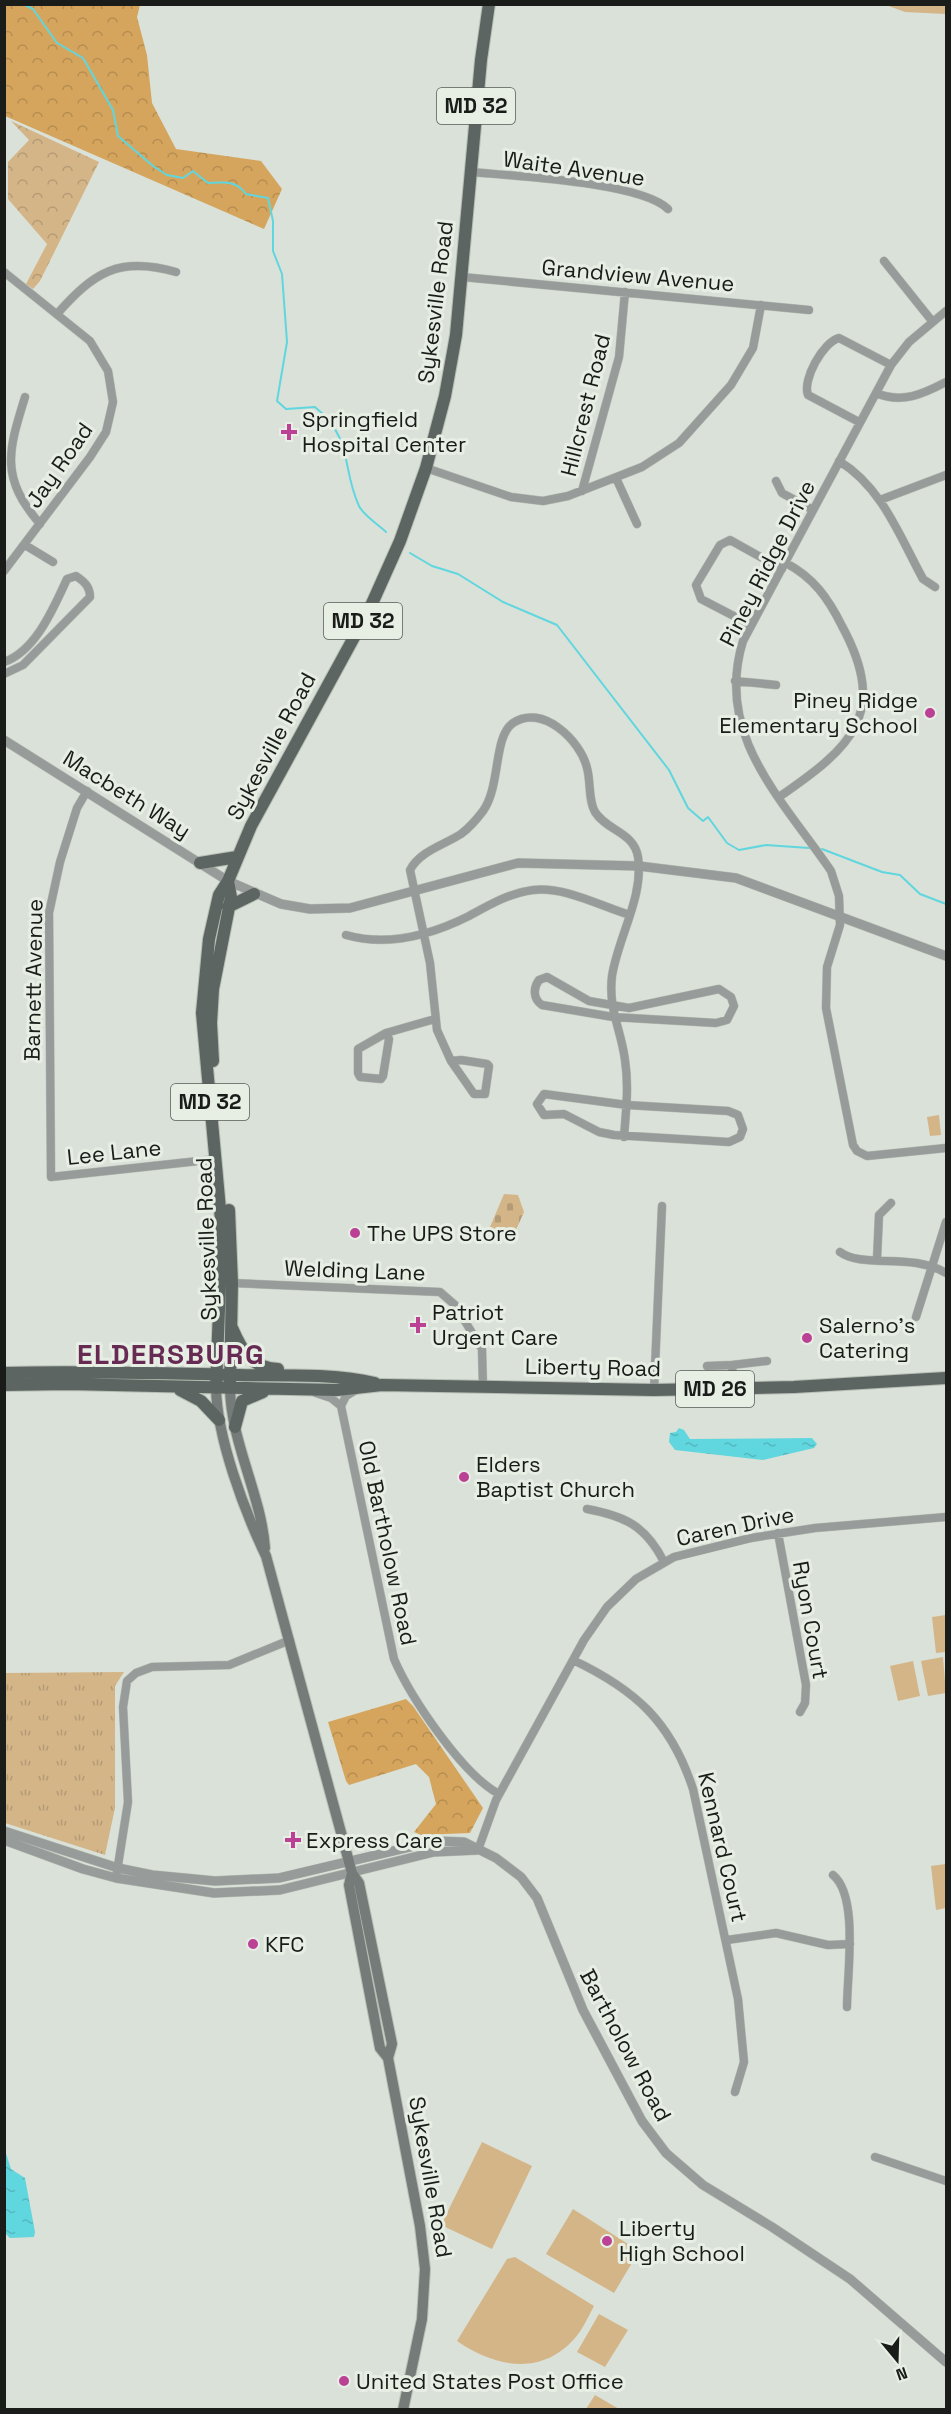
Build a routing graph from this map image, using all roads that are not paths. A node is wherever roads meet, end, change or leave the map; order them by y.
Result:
1 (489, 4) edge
2 (471, 172) junction
3 (668, 209) dead end
4 (884, 261) dead end
5 (4, 272) edge
6 (176, 272) dead end
7 (462, 277) junction
8 (626, 292) junction
9 (761, 305) junction
10 (809, 310) dead end
11 (946, 311) edge
12 (57, 314) junction
13 (932, 321) junction
14 (891, 365) junction
15 (946, 382) edge
16 (876, 393) junction
17 (25, 397) dead end
18 (859, 422) junction
19 (839, 460) junction
20 (426, 468) junction
21 (946, 475) edge
22 (616, 478) junction
23 (776, 481) dead end
24 (582, 491) junction
25 (880, 500) junction
26 (813, 510) junction
27 (40, 524) junction
28 (636, 524) dead end
29 (25, 545) junction
30 (53, 562) dead end
31 (784, 566) junction
32 (4, 571) edge
33 (935, 587) dead end
34 (751, 625) junction
35 (4, 662) edge
36 (4, 674) edge
37 (735, 681) junction
38 (776, 685) dead end
39 (4, 740) edge
40 (87, 791) junction
41 (779, 797) junction
42 (237, 857) junction
43 (200, 863) junction
44 (639, 866) junction
45 (228, 881) junction
46 (414, 891) junction
47 (255, 894) junction
48 (228, 907) junction
49 (630, 915) junction
50 (839, 915) junction
51 (425, 933) junction
52 (346, 935) dead end
53 (946, 956) edge
54 (611, 1005) junction
55 (613, 1017) junction
56 (435, 1019) junction
57 (386, 1032) junction
58 (451, 1061) junction
59 (627, 1105) junction
60 (624, 1137) junction
61 (946, 1148) edge
62 (217, 1159) junction
63 (51, 1177) joint
64 (891, 1203) dead end
65 (662, 1206) dead end
66 (946, 1222) edge
67 (840, 1252) dead end
68 (877, 1259) junction
69 (932, 1266) junction
70 (946, 1273) edge
71 (231, 1283) junction
72 (916, 1317) dead end
73 (231, 1325) junction
74 (767, 1361) dead end
75 (732, 1365) junction
76 (707, 1366) dead end
77 (4, 1373) edge
78 (216, 1374) junction
79 (230, 1374) junction
80 (308, 1376) junction
81 (946, 1378) edge
82 (4, 1385) edge
83 (382, 1385) junction
84 (483, 1387) junction
85 (174, 1388) junction
86 (216, 1388) junction
87 (230, 1389) junction
88 (272, 1389) junction
89 (357, 1389) junction
90 (734, 1389) junction
91 (309, 1390) junction
92 (654, 1390) junction
93 (341, 1406) junction
94 (219, 1420) junction
95 (234, 1427) junction
96 (587, 1509) dead end
97 (946, 1517) edge
98 (778, 1533) junction
99 (266, 1556) junction
100 (664, 1562) junction
101 (290, 1640) junction
102 (573, 1660) junction
103 (800, 1712) dead end
104 (499, 1794) junction
105 (4, 1831) edge
106 (4, 1840) edge
107 (453, 1841) junction
108 (478, 1850) junction
109 (416, 1856) junction
110 (118, 1868) junction
111 (350, 1868) junction
112 (833, 1875) dead end
113 (116, 1878) junction
114 (726, 1940) junction
115 (850, 1944) junction
116 (847, 2007) dead end
117 (735, 2092) dead end
118 (875, 2157) dead end
119 (946, 2181) edge
120 (946, 2362) edge
121 (402, 2409) edge

1 - 2 main road, Sykesville Road / MD 32
2 - 3 street, Waite Avenue
2 - 7 main road, Sykesville Road / MD 32
4 - 13 street
5 - 12 street, Jay Road
6 - 12 street
7 - 8 street, Grandview Avenue
7 - 20 main road, Sykesville Road / MD 32
8 - 9 street, Grandview Avenue
8 - 24 street, Hillcrest Road
9 - 10 street, Grandview Avenue
9 - 22 street
11 - 13 street, Piney Ridge Drive
12 - 27 street, Jay Road
13 - 14 street, Piney Ridge Drive
14 - 16 street, Piney Ridge Drive
14 - 18 street
15 - 16 street
16 - 18 street, Piney Ridge Drive
17 - 27 street
18 - 19 street, Piney Ridge Drive
19 - 25 street
19 - 26 street, Piney Ridge Drive
20 - 24 street
20 - 42 main road, Sykesville Road / MD 32
21 - 25 street
22 - 24 street
22 - 28 street
23 - 26 street
25 - 33 street
26 - 31 street, Piney Ridge Drive
27 - 29 street, Jay Road
29 - 30 street
29 - 32 street, Jay Road
31 - 34 street, Piney Ridge Drive
31 - 34 street
31 - 41 street
34 - 37 street, Piney Ridge Drive
35 - 36 street
37 - 38 street
37 - 41 street, Piney Ridge Drive
39 - 40 street, Macbeth Way
40 - 43 street, Macbeth Way
40 - 63 street, Barnett Avenue
41 - 50 street, Piney Ridge Drive
42 - 43 main road
42 - 45 main road, Sykesville Road / MD 32
43 - 45 street, Macbeth Way
44 - 46 street, Macbeth Way
44 - 46 street
44 - 49 street
44 - 50 street, Macbeth Way
45 - 47 street, Macbeth Way
45 - 48 main road, Sykesville Road / MD 32
45 - 62 main road, Sykesville Road / MD 32
46 - 47 street, Macbeth Way
46 - 51 street
47 - 48 main road
48 - 71 main road, Sykesville Road / MD 32
49 - 51 street
49 - 54 street
50 - 53 street, Macbeth Way
50 - 61 street, Piney Ridge Drive
51 - 52 street
51 - 56 street
54 - 55 street
54 - 55 street
54 - 55 street
55 - 59 street
56 - 57 street
56 - 58 street
57 - 57 street
58 - 58 street
59 - 60 street
59 - 60 street
59 - 60 street
62 - 63 street, Lee Lane
62 - 78 main road, Sykesville Road / MD 32
64 - 68 street
65 - 92 street
66 - 69 street
67 - 68 street
68 - 69 street
69 - 70 street
69 - 72 street
71 - 73 main road, Sykesville Road / MD 32
71 - 84 street, Welding Lane
73 - 79 main road, Sykesville Road / MD 32
73 - 80 main road
74 - 75 street
75 - 76 street
75 - 90 street
77 - 78 main road, Liberty Road / MD 26
78 - 79 main road, Liberty Road / MD 26
78 - 86 main road, Sykesville Road / MD 32
79 - 80 main road, Liberty Road / MD 26
79 - 87 main road, Sykesville Road / MD 32
80 - 83 main road, Liberty Road / MD 26
81 - 90 main road, Liberty Road / MD 26
82 - 85 main road, Liberty Road / MD 26
83 - 84 main road, Liberty Road / MD 26
83 - 89 main road, Liberty Road / MD 26
84 - 92 main road, Liberty Road / MD 26
85 - 86 main road, Liberty Road / MD 26
85 - 94 main road
86 - 87 main road, Liberty Road / MD 26
86 - 94 main road, Sykesville Road / MD 32
87 - 88 main road, Liberty Road / MD 26
87 - 95 main road, Sykesville Road / MD 32
88 - 91 main road, Liberty Road / MD 26
88 - 95 main road
89 - 91 main road, Liberty Road / MD 26
89 - 93 street
90 - 92 main road, Liberty Road / MD 26
91 - 93 street
93 - 104 street, Old Bartholow Road
94 - 99 main road, Sykesville Road / MD 32
95 - 99 main road, Sykesville Road / MD 32
96 - 100 street
97 - 98 street, Caren Drive
98 - 100 street, Caren Drive
98 - 103 street, Ryon Court
99 - 101 main road, Sykesville Road / MD 32
100 - 102 street, Caren Drive
101 - 110 street
101 - 111 main road, Sykesville Road / MD 32
102 - 104 street, Caren Drive
102 - 114 street, Kennard Court
104 - 108 street, Caren Drive
105 - 110 street
106 - 113 street
107 - 108 street, Bartholow Road
107 - 109 street
107 - 111 street, Bartholow Road
108 - 109 street
108 - 120 street, Bartholow Road
109 - 111 street
110 - 111 street
110 - 113 street
111 - 113 street
111 - 121 main road, Sykesville Road / MD 32
112 - 115 street
114 - 115 street
114 - 117 street, Kennard Court
115 - 116 street
118 - 119 street

